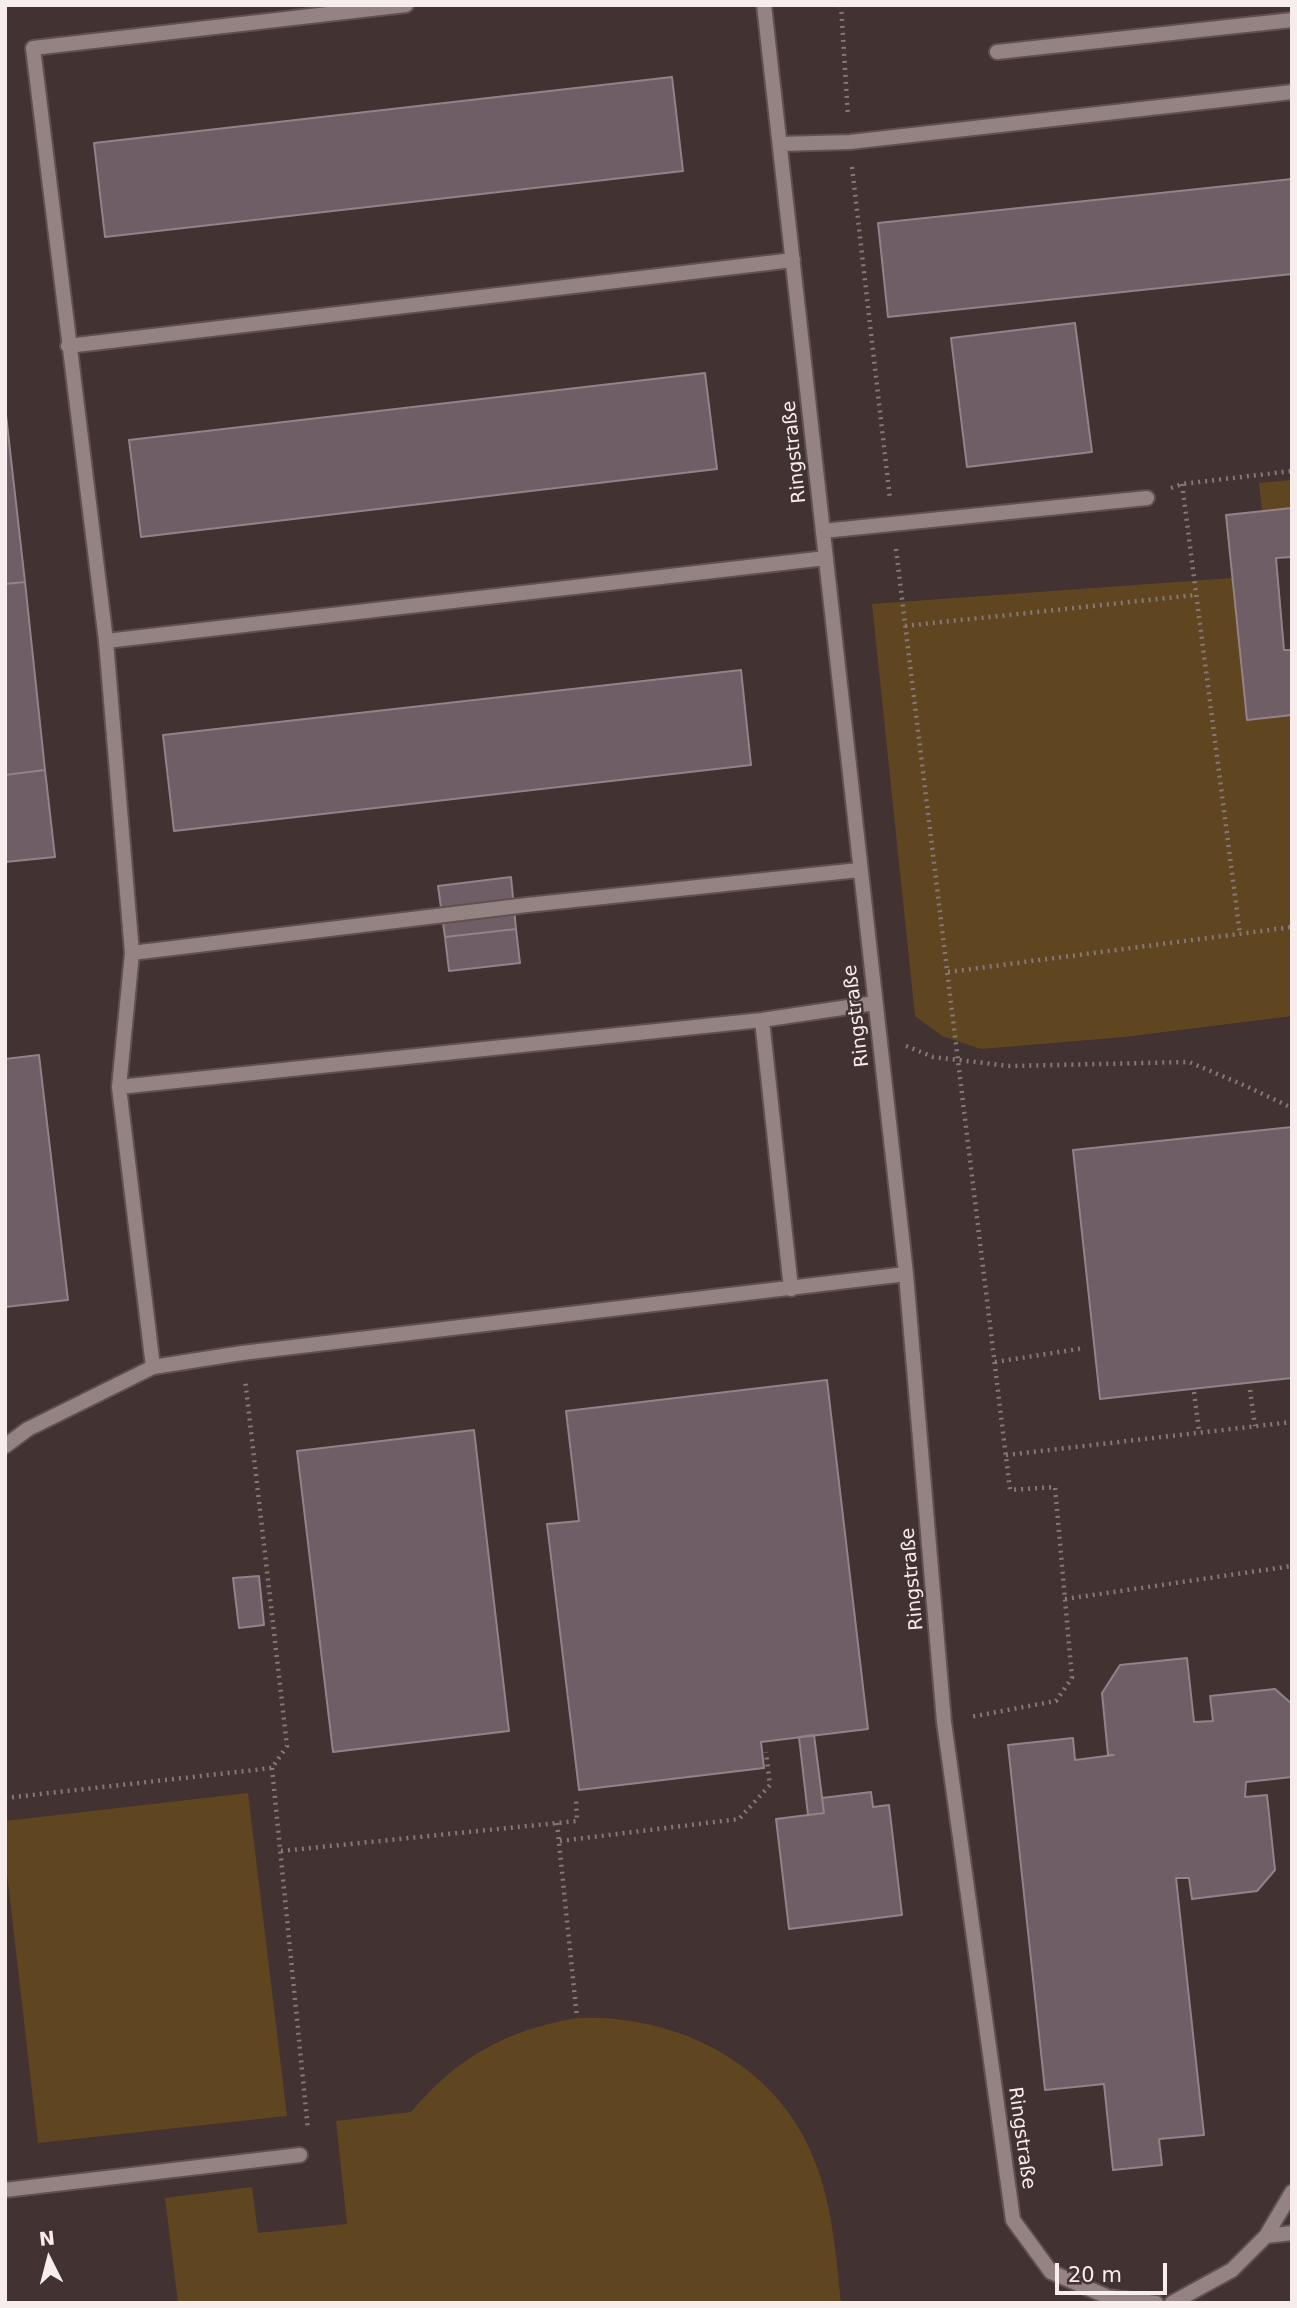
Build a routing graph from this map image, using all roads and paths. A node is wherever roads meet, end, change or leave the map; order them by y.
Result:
1 (406, 5) edge
2 (764, 5) edge
3 (841, 5) edge
4 (1292, 20) edge
5 (998, 52) dead end
6 (1292, 92) edge
7 (849, 142) junction
8 (780, 144) junction
9 (793, 260) junction
10 (68, 345) junction
11 (1292, 471) edge
12 (1182, 484) junction
13 (1147, 498) joint
14 (893, 525) junction
15 (823, 531) junction
16 (826, 558) junction
17 (1196, 595) junction
18 (905, 626) junction
19 (106, 642) junction
20 (859, 870) junction
21 (1292, 927) edge
22 (1240, 935) junction
23 (132, 953) junction
24 (948, 972) junction
25 (875, 1003) junction
26 (762, 1020) junction
27 (904, 1045) dead end
28 (959, 1061) junction
29 (119, 1087) junction
30 (1292, 1108) edge
31 (906, 1274) junction
32 (791, 1289) junction
33 (1085, 1348) dead end
34 (243, 1353) junction
35 (995, 1362) junction
36 (153, 1367) junction
37 (1250, 1390) dead end
38 (1194, 1392) dead end
39 (1292, 1422) edge
40 (1255, 1426) junction
41 (1199, 1431) junction
42 (5, 1446) edge
43 (1006, 1455) junction
44 (1292, 1566) edge
45 (1065, 1599) junction
46 (944, 1722) junction
47 (766, 1752) dead end
48 (272, 1768) junction
49 (5, 1798) edge
50 (576, 1799) dead end
51 (558, 1823) junction
52 (560, 1841) junction
53 (281, 1851) junction
54 (577, 2018) dead end
55 (309, 2135) dead end
56 (300, 2155) dead end
57 (5, 2190) edge
58 (1292, 2192) edge
59 (1292, 2233) edge
60 (1266, 2236) junction
61 (1156, 2303) edge
62 (1172, 2303) edge

1 - 10 lane
2 - 8 lane, Ringstraße
3 - 7 path
4 - 5 lane
6 - 7 lane
7 - 8 lane
7 - 14 path
8 - 9 lane, Ringstraße
9 - 10 lane
9 - 15 lane, Ringstraße
10 - 19 lane
11 - 12 path
12 - 13 path
12 - 17 path
13 - 14 lane
14 - 15 lane
14 - 18 path
15 - 16 lane, Ringstraße
16 - 19 lane
16 - 20 lane, Ringstraße
17 - 18 path
17 - 22 path
18 - 24 path
19 - 23 lane
20 - 23 lane
20 - 25 lane, Ringstraße
21 - 22 path
22 - 24 path
23 - 29 lane
24 - 28 path
25 - 26 lane
25 - 31 lane, Ringstraße
26 - 29 lane
26 - 32 lane
27 - 28 path
28 - 30 path
28 - 35 path
29 - 36 lane
31 - 32 lane
31 - 46 lane, Ringstraße
32 - 34 lane
33 - 35 path
34 - 36 lane
34 - 48 path
35 - 43 path
36 - 42 lane
37 - 40 path
38 - 41 path
39 - 40 path
40 - 41 path
41 - 43 path
43 - 45 path
44 - 45 path
45 - 46 path
46 - 61 lane, Ringstraße
47 - 52 path
48 - 49 path
48 - 53 path
50 - 51 path
51 - 52 path
51 - 53 path
52 - 54 path
53 - 55 path
56 - 57 lane
58 - 60 lane
59 - 60 lane
60 - 62 lane

